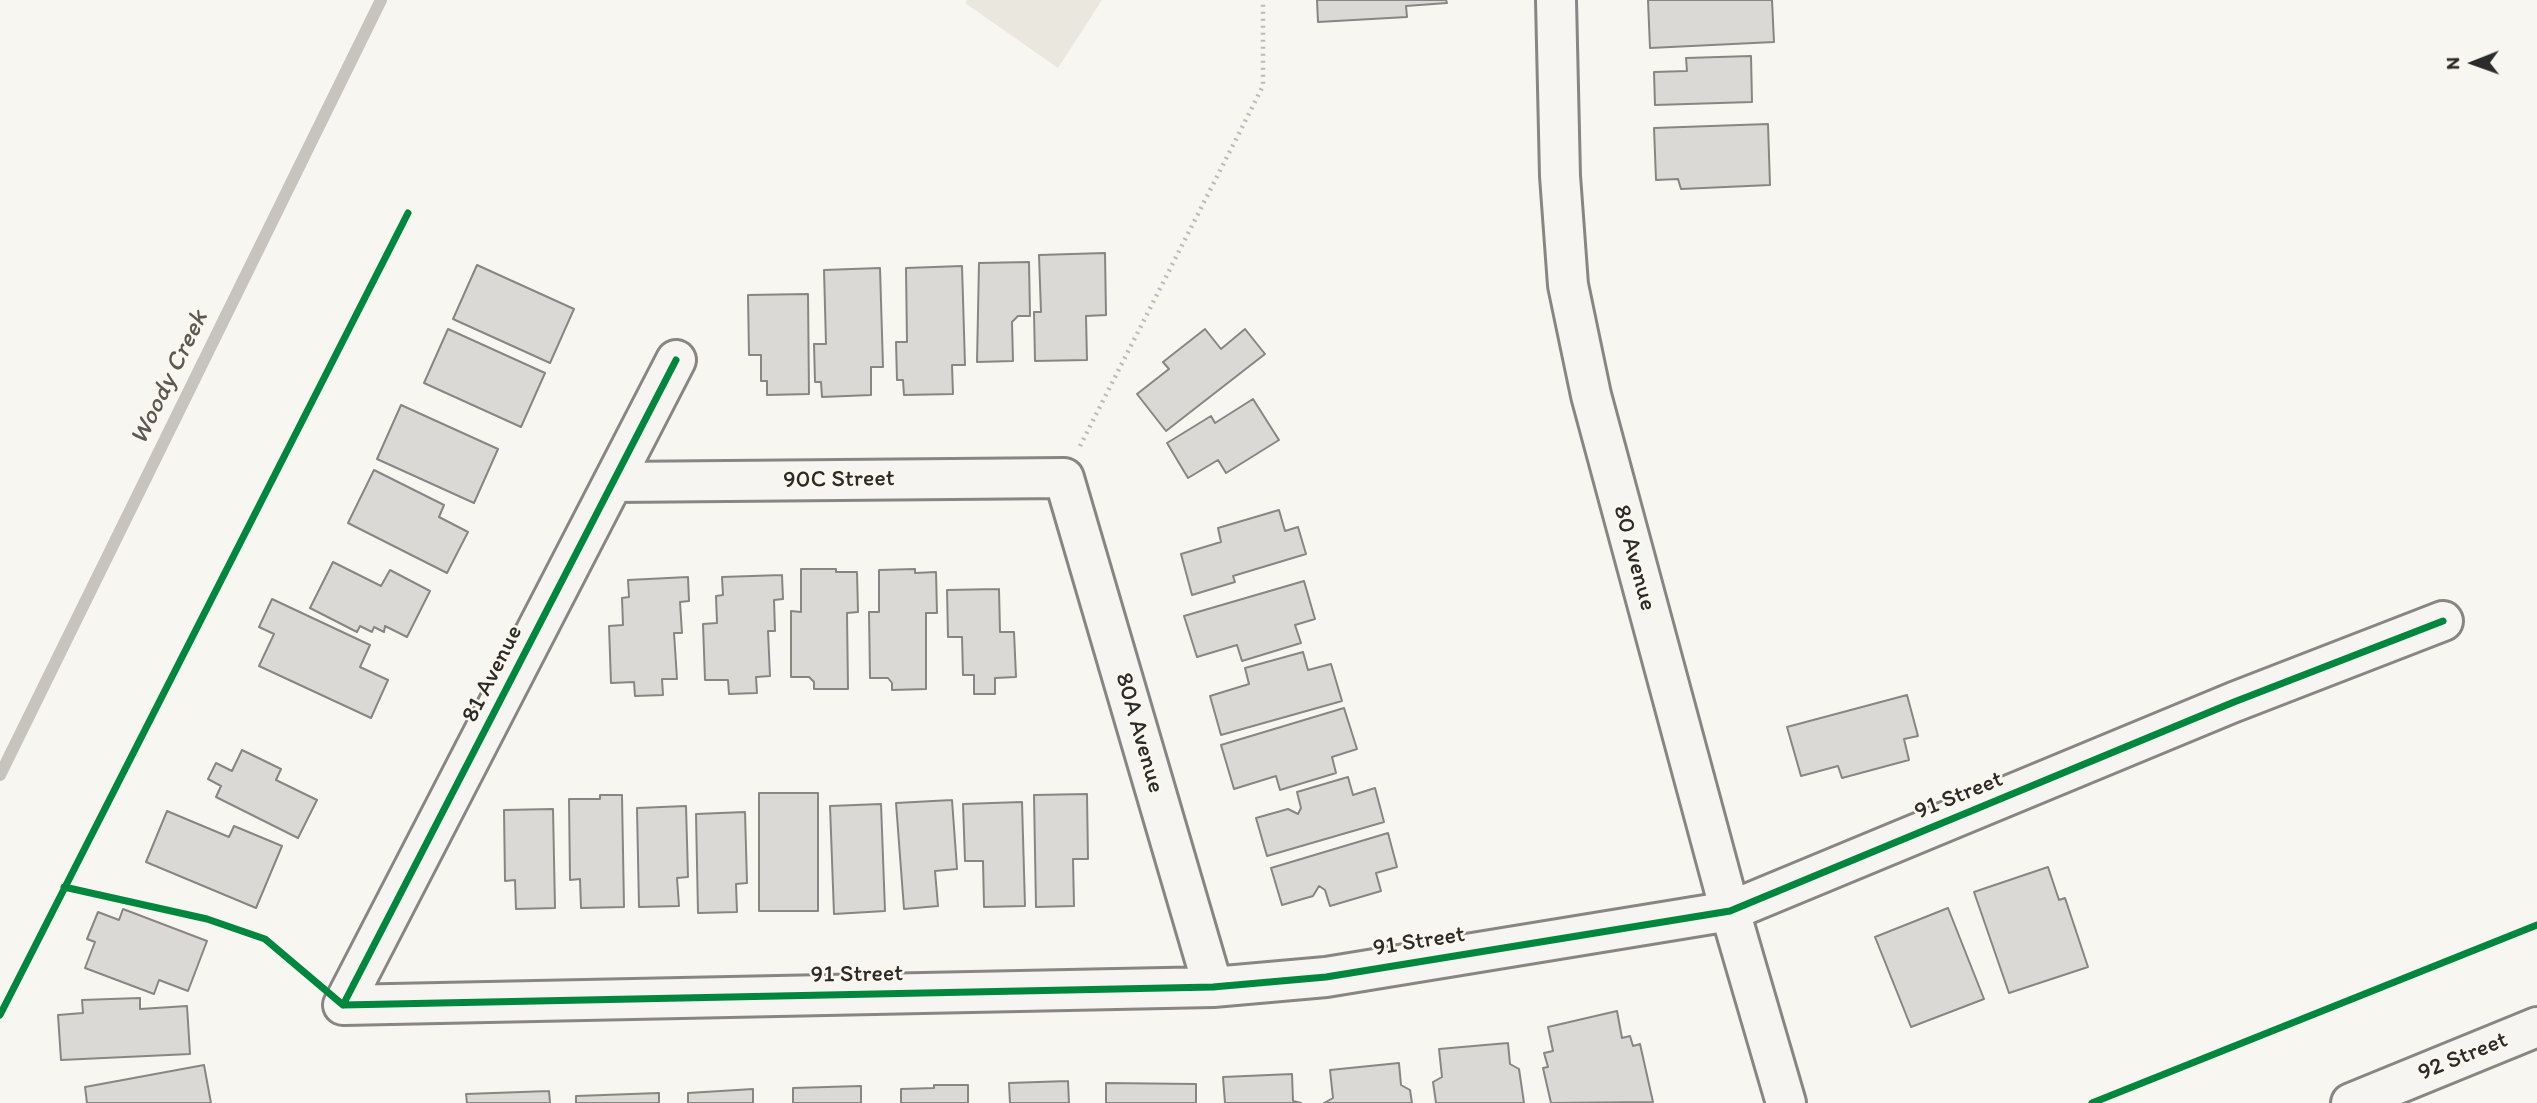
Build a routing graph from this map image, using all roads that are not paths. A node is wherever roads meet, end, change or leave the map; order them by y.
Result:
1 (1556, 0) edge
2 (676, 360) dead end
3 (1064, 478) joint
4 (615, 482) junction
5 (2443, 621) dead end
6 (1730, 911) junction
7 (1213, 987) junction
8 (343, 1005) joint
9 (2537, 1027) edge
10 (1786, 1103) edge
11 (2351, 1103) edge

1 - 6 street, 80 Avenue
2 - 4 street, 81 Avenue
3 - 4 street, 90C Street
3 - 7 street, 80A Avenue
4 - 8 street, 81 Avenue
5 - 6 street, 91 Street
6 - 7 street, 91 Street
6 - 10 street, 80 Avenue
7 - 8 street, 91 Street
9 - 11 street, 92 Street

